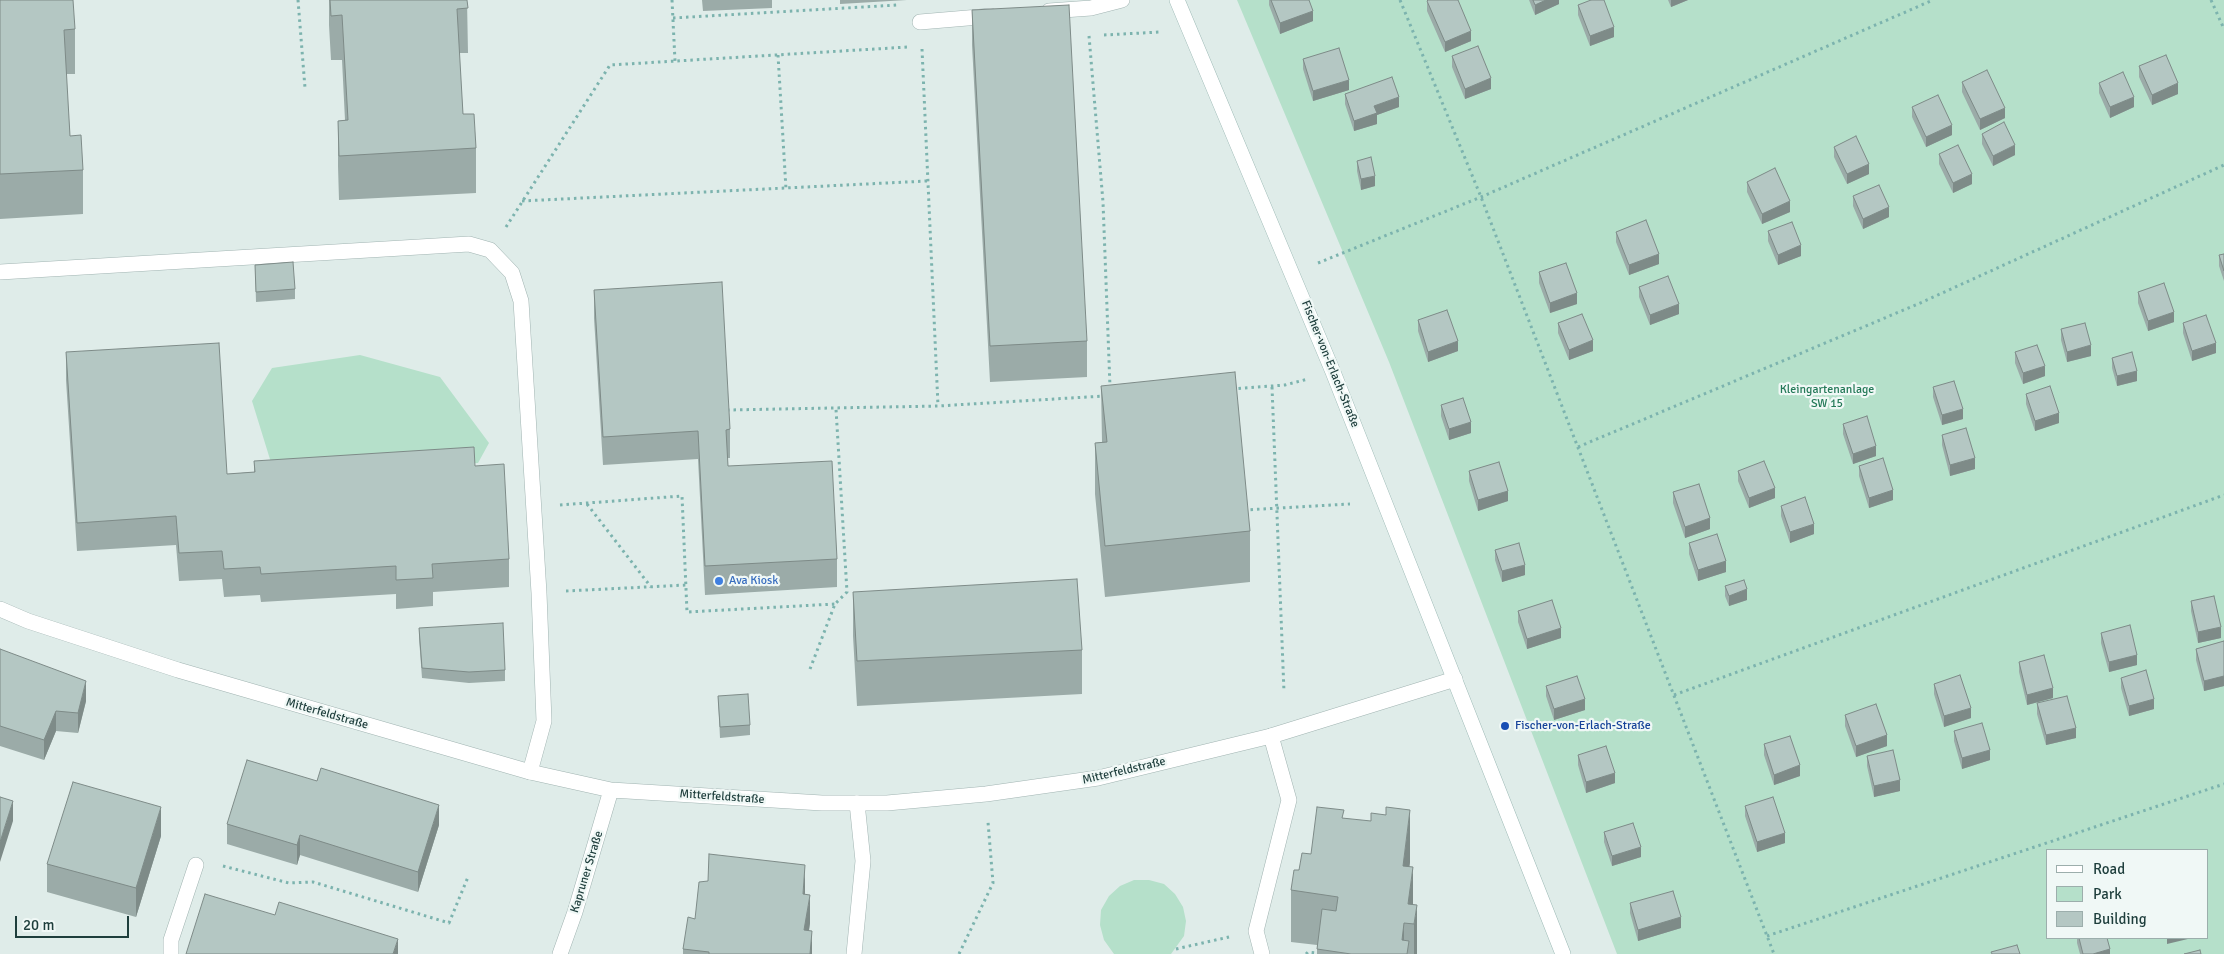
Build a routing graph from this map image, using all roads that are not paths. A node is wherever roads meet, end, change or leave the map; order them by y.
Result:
1 (1122, 0) edge
2 (1177, 0) edge
3 (1034, 12) edge
4 (1006, 15) edge
5 (920, 22) dead end
6 (0, 272) edge
7 (0, 609) edge
8 (1455, 679) junction
9 (1271, 736) junction
10 (530, 772) junction
11 (611, 790) junction
12 (857, 803) junction
13 (196, 865) road end
14 (171, 954) edge
15 (560, 954) edge
16 (854, 954) edge
17 (1262, 954) edge
18 (1564, 954) edge

1 - 3 street
2 - 8 street, Fischer-von-Erlach-Straße
4 - 5 street
6 - 10 street
7 - 10 street, Mitterfeldstraße
8 - 9 street, Mitterfeldstraße
8 - 18 street, Fischer-von-Erlach-Straße
9 - 12 street, Mitterfeldstraße
9 - 17 street
10 - 11 street, Mitterfeldstraße
11 - 12 street, Mitterfeldstraße
11 - 15 street, Kapruner Straße
12 - 16 street
13 - 14 street

